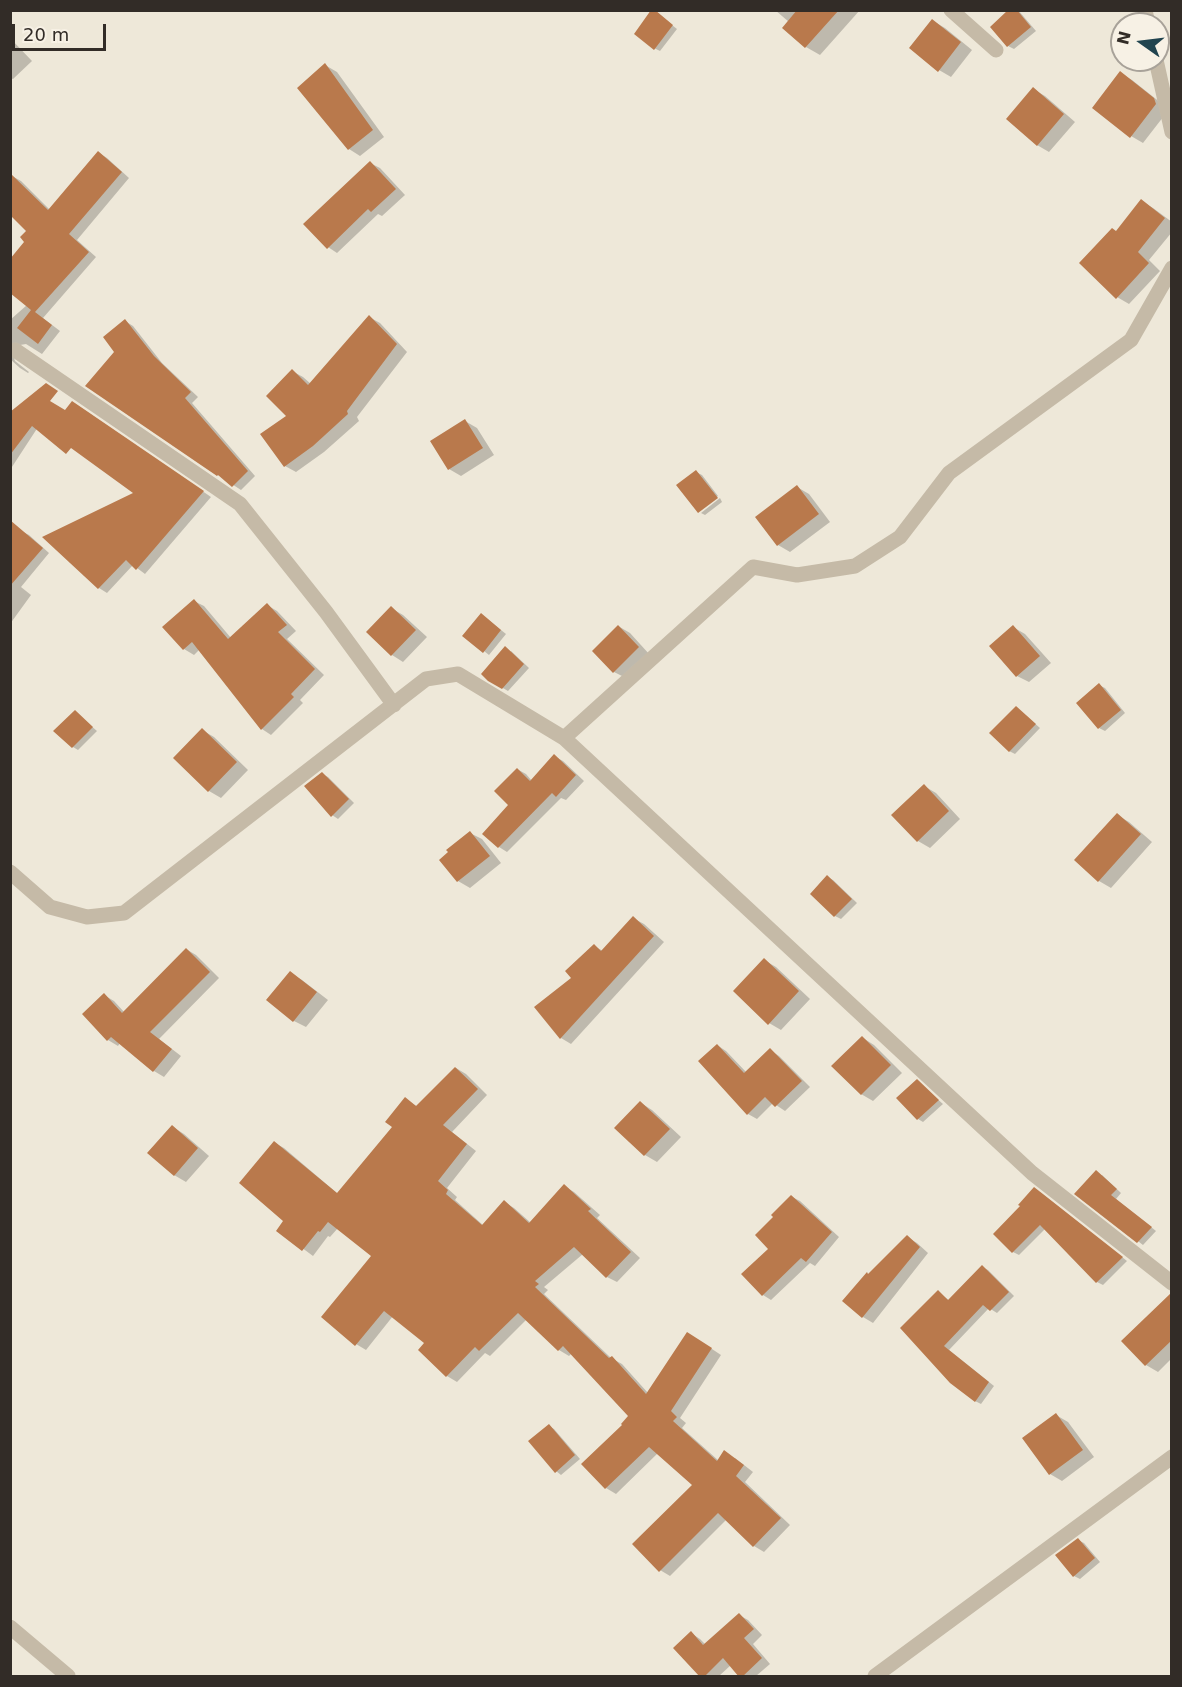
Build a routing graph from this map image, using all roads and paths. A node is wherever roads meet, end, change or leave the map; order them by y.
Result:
1 (951, 10) edge
2 (996, 50) dead end
3 (1159, 72) edge
4 (1172, 132) edge
5 (1172, 268) edge
6 (15, 350) dead end
7 (394, 705) junction
8 (564, 738) junction
9 (10, 872) edge
10 (1172, 1283) edge
11 (1172, 1457) edge
12 (10, 1627) edge
13 (68, 1677) edge
14 (875, 1677) edge

1 - 2 street
3 - 4 street
5 - 8 street
6 - 7 street
7 - 8 street
7 - 9 street
8 - 10 street
11 - 14 street
12 - 13 street

